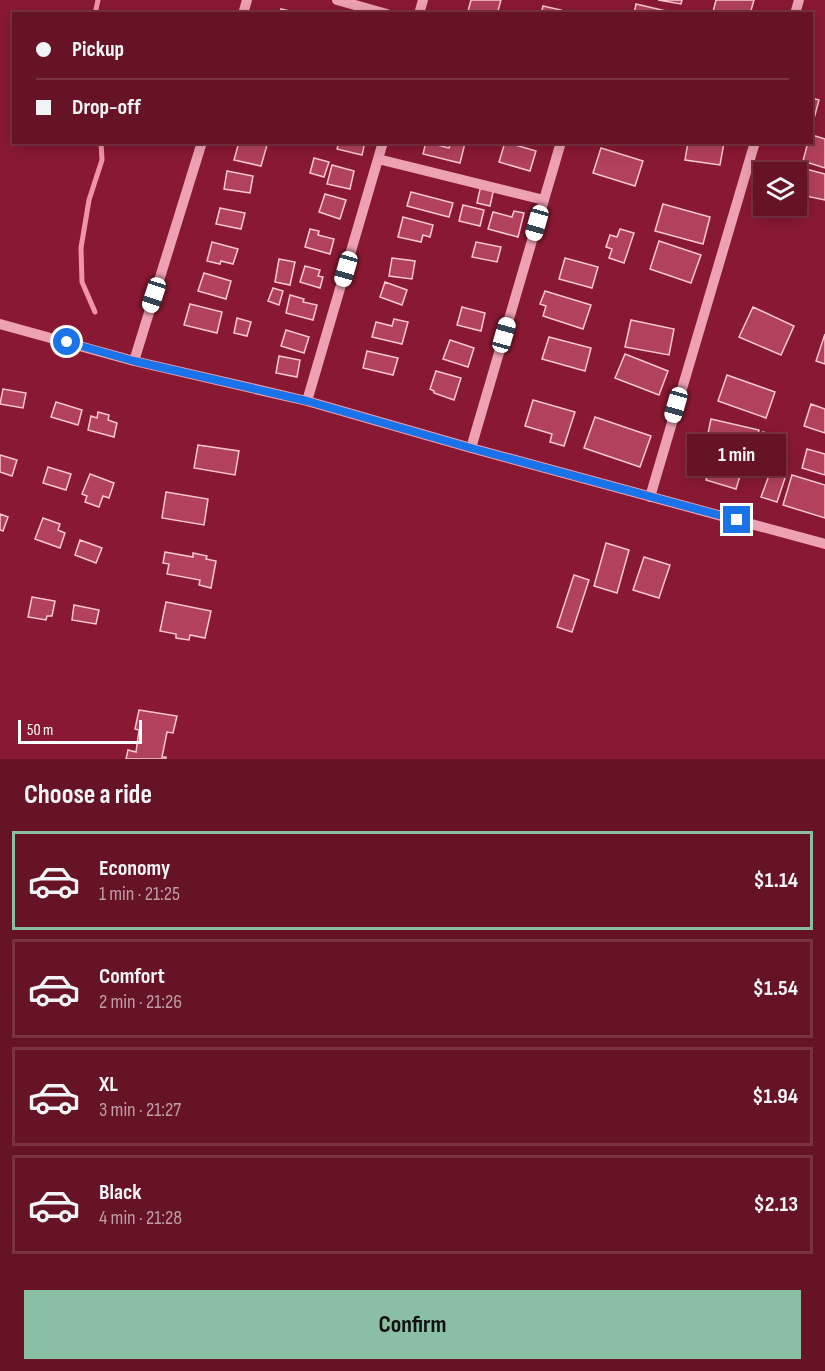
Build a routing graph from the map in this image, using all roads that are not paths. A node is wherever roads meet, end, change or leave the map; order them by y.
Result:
1 (337, 0) edge
2 (380, 12) edge
3 (201, 144) edge
4 (382, 144) edge
5 (560, 144) edge
6 (754, 144) edge
7 (378, 159) junction
8 (544, 200) junction
9 (0, 324) edge
10 (134, 361) junction
11 (307, 401) junction
12 (471, 448) junction
13 (650, 497) junction
14 (825, 544) edge

1 - 2 street
3 - 10 street
4 - 7 street
5 - 8 street
6 - 13 street
7 - 8 street
7 - 11 street
8 - 12 street
9 - 10 street
10 - 11 street
11 - 12 street
12 - 13 street
13 - 14 street

